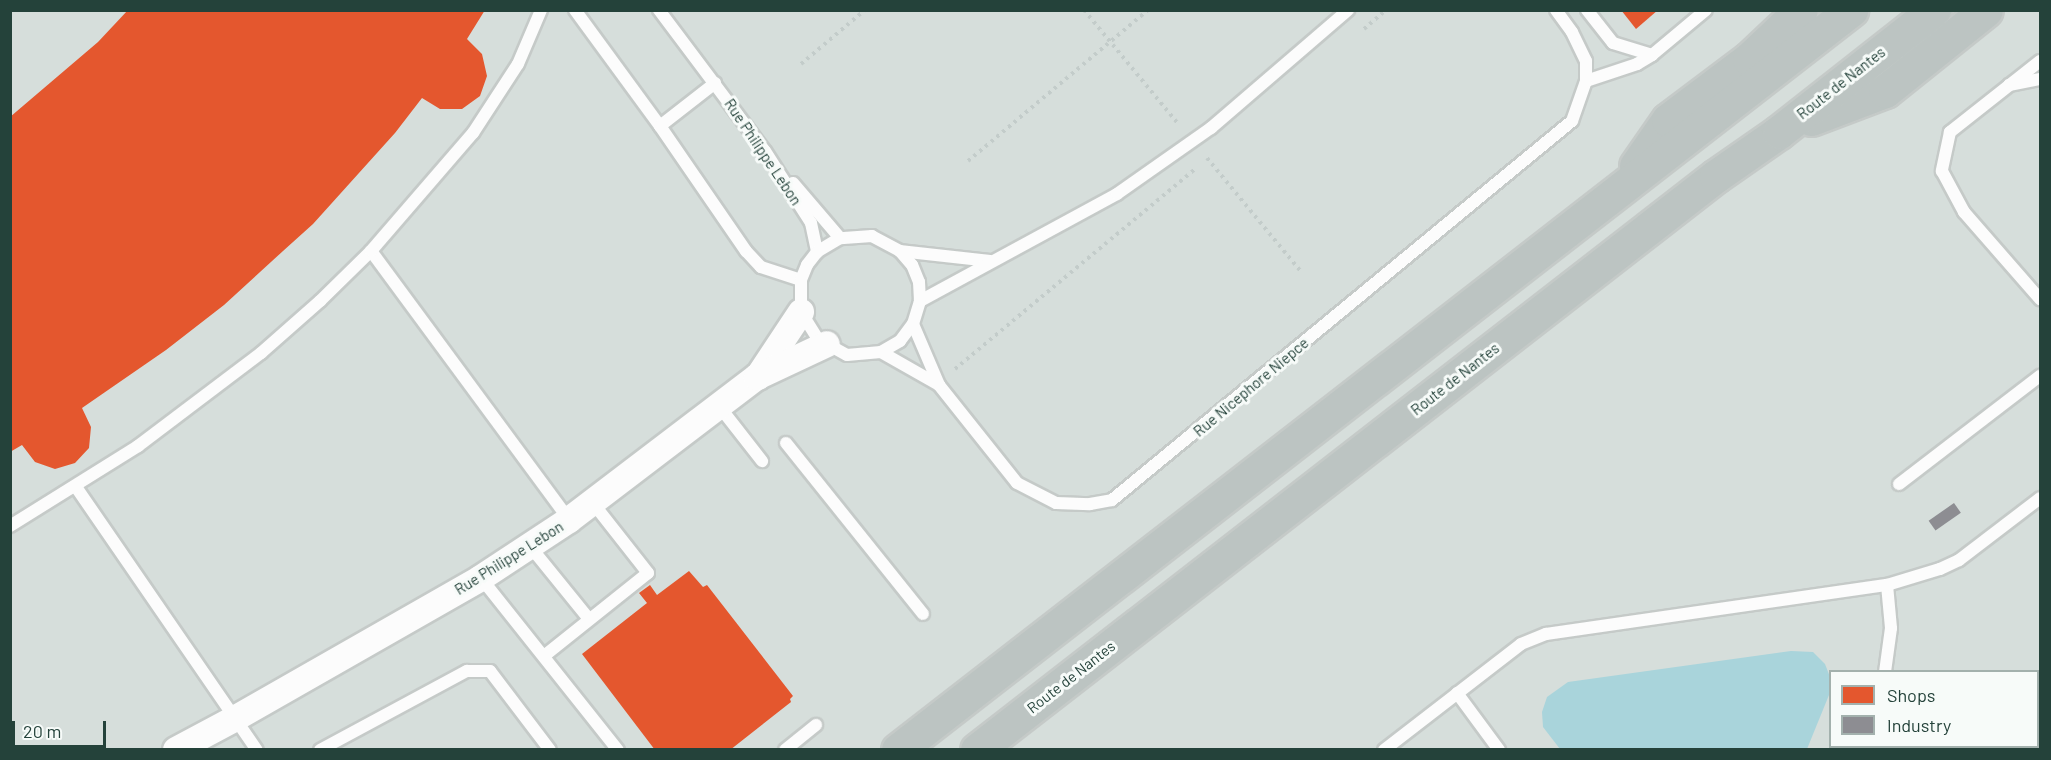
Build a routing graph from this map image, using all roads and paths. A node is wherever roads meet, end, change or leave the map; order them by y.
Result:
1 (541, 10) edge
2 (574, 10) edge
3 (659, 10) edge
4 (865, 10) edge
5 (1148, 10) edge
6 (1348, 10) edge
7 (1386, 10) edge
8 (1556, 10) edge
9 (1587, 10) edge
10 (1706, 10) edge
11 (1801, 10) edge
12 (1851, 10) edge
13 (1934, 10) edge
14 (1986, 10) edge
15 (1361, 31) dead end
16 (1652, 55) junction
17 (2040, 61) edge
18 (801, 64) dead end
19 (2040, 79) edge
20 (1586, 81) junction
21 (715, 83) junction
22 (2008, 85) junction
23 (660, 126) junction
24 (1779, 132) junction
25 (765, 151) junction
26 (1216, 152) dead end
27 (968, 160) dead end
28 (1618, 192) junction
29 (840, 238) junction
30 (371, 251) junction
31 (900, 251) junction
32 (817, 252) junction
33 (990, 261) junction
34 (801, 280) junction
35 (2040, 299) edge
36 (920, 301) junction
37 (801, 312) junction
38 (913, 324) junction
39 (823, 342) junction
40 (881, 352) junction
41 (953, 371) dead end
42 (2040, 376) edge
43 (757, 377) junction
44 (939, 385) junction
45 (719, 406) junction
46 (786, 443) dead end
47 (762, 461) dead end
48 (1899, 484) dead end
49 (76, 487) junction
50 (2040, 498) edge
51 (593, 503) junction
52 (569, 520) junction
53 (10, 526) edge
54 (529, 545) junction
55 (481, 578) junction
56 (1887, 585) junction
57 (923, 614) dead end
58 (589, 619) junction
59 (544, 656) junction
60 (1885, 670) edge
61 (1457, 693) junction
62 (236, 718) junction
63 (816, 725) dead end
64 (176, 750) edge
65 (257, 750) edge
66 (320, 750) edge
67 (550, 750) edge
68 (618, 750) edge
69 (785, 750) edge
70 (898, 750) edge
71 (977, 750) edge
72 (1384, 750) edge
73 (1499, 750) edge

1 - 30 lane
2 - 23 lane
3 - 21 lane, Rue Philippe Lebon
4 - 18 path
5 - 27 path
6 - 33 lane
7 - 15 path
8 - 20 lane, Rue Nicephore Niepce
9 - 16 lane
10 - 16 lane
11 - 28 highway
12 - 28 highway
13 - 24 highway, Route de Nantes
14 - 24 highway
16 - 20 lane
17 - 22 lane
19 - 22 lane
20 - 44 lane, Rue Nicephore Niepce
21 - 23 lane
21 - 25 lane, Rue Philippe Lebon
22 - 35 lane
23 - 34 lane
24 - 71 highway, Route de Nantes
25 - 29 lane
25 - 32 lane, Rue Philippe Lebon
26 - 41 path
28 - 70 highway
29 - 31 lane
29 - 32 lane
30 - 49 lane
30 - 52 lane
31 - 33 lane
31 - 36 lane
32 - 34 lane
33 - 36 lane
34 - 37 lane
36 - 38 lane
37 - 39 lane
37 - 43 street
38 - 40 lane
38 - 44 lane
39 - 40 lane
39 - 43 street, Rue Philippe Lebon
40 - 44 lane, Rue Nicephore Niepce
42 - 48 lane
43 - 45 street, Rue Philippe Lebon
45 - 47 lane
45 - 51 street, Rue Philippe Lebon
46 - 57 lane
49 - 53 lane
49 - 62 lane
50 - 56 lane
51 - 52 street, Rue Philippe Lebon
51 - 58 lane
52 - 54 street, Rue Philippe Lebon
54 - 55 street, Rue Philippe Lebon
54 - 58 lane
55 - 59 lane
55 - 62 street, Rue Philippe Lebon
56 - 60 lane
56 - 61 lane
58 - 59 lane
59 - 68 lane
61 - 72 lane
61 - 73 lane
62 - 64 street, Rue Philippe Lebon
62 - 65 lane
63 - 69 lane
66 - 67 lane

